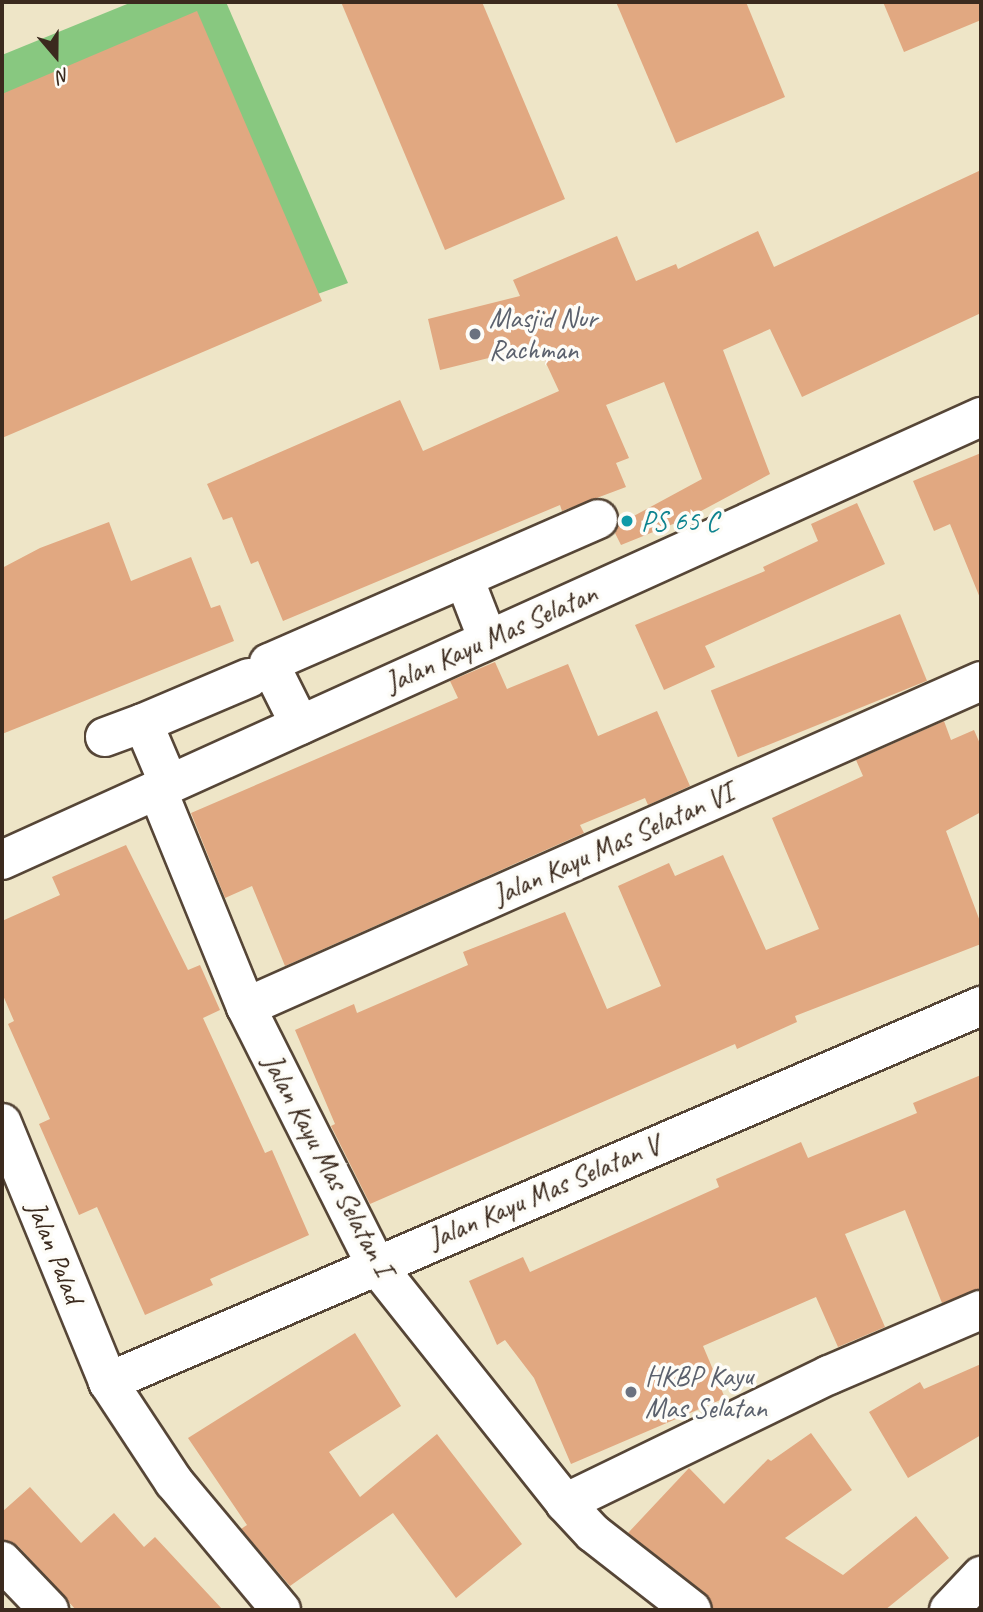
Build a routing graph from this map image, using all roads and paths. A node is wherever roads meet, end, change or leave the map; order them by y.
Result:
1 (981, 417) edge
2 (598, 519) dead end
3 (464, 578) junction
4 (488, 640) junction
5 (249, 678) dead end
6 (981, 681) edge
7 (143, 723) junction
8 (300, 725) junction
9 (105, 737) dead end
10 (163, 787) junction
11 (2, 860) edge
12 (981, 1006) edge
13 (246, 1007) junction
14 (2, 1123) edge
15 (376, 1265) junction
16 (981, 1310) edge
17 (108, 1382) junction
18 (565, 1503) junction
19 (2, 1561) edge
20 (981, 1576) edge
21 (49, 1610) edge
22 (281, 1610) edge
23 (692, 1610) edge
24 (949, 1610) edge

1 - 4 street, Jalan Kayu Mas Selatan
2 - 3 street
3 - 4 street
3 - 8 street
4 - 8 street, Jalan Kayu Mas Selatan
5 - 7 street
6 - 13 street, Jalan Kayu Mas Selatan VI
7 - 9 street
7 - 10 street, Jalan Kayu Mas Selatan I
8 - 10 street, Jalan Kayu Mas Selatan
10 - 11 street, Jalan Kayu Mas Selatan
10 - 13 street, Jalan Kayu Mas Selatan I
12 - 15 street, Jalan Kayu Mas Selatan V
13 - 15 street, Jalan Kayu Mas Selatan I
14 - 17 street, Jalan Palad
15 - 17 street, Jalan Kayu Mas Selatan V
15 - 18 street, Jalan Kayu Mas Selatan I
16 - 18 street
17 - 22 street, Jalan Palad
18 - 23 street, Jalan Kayu Mas Selatan I
19 - 21 street
20 - 24 street

